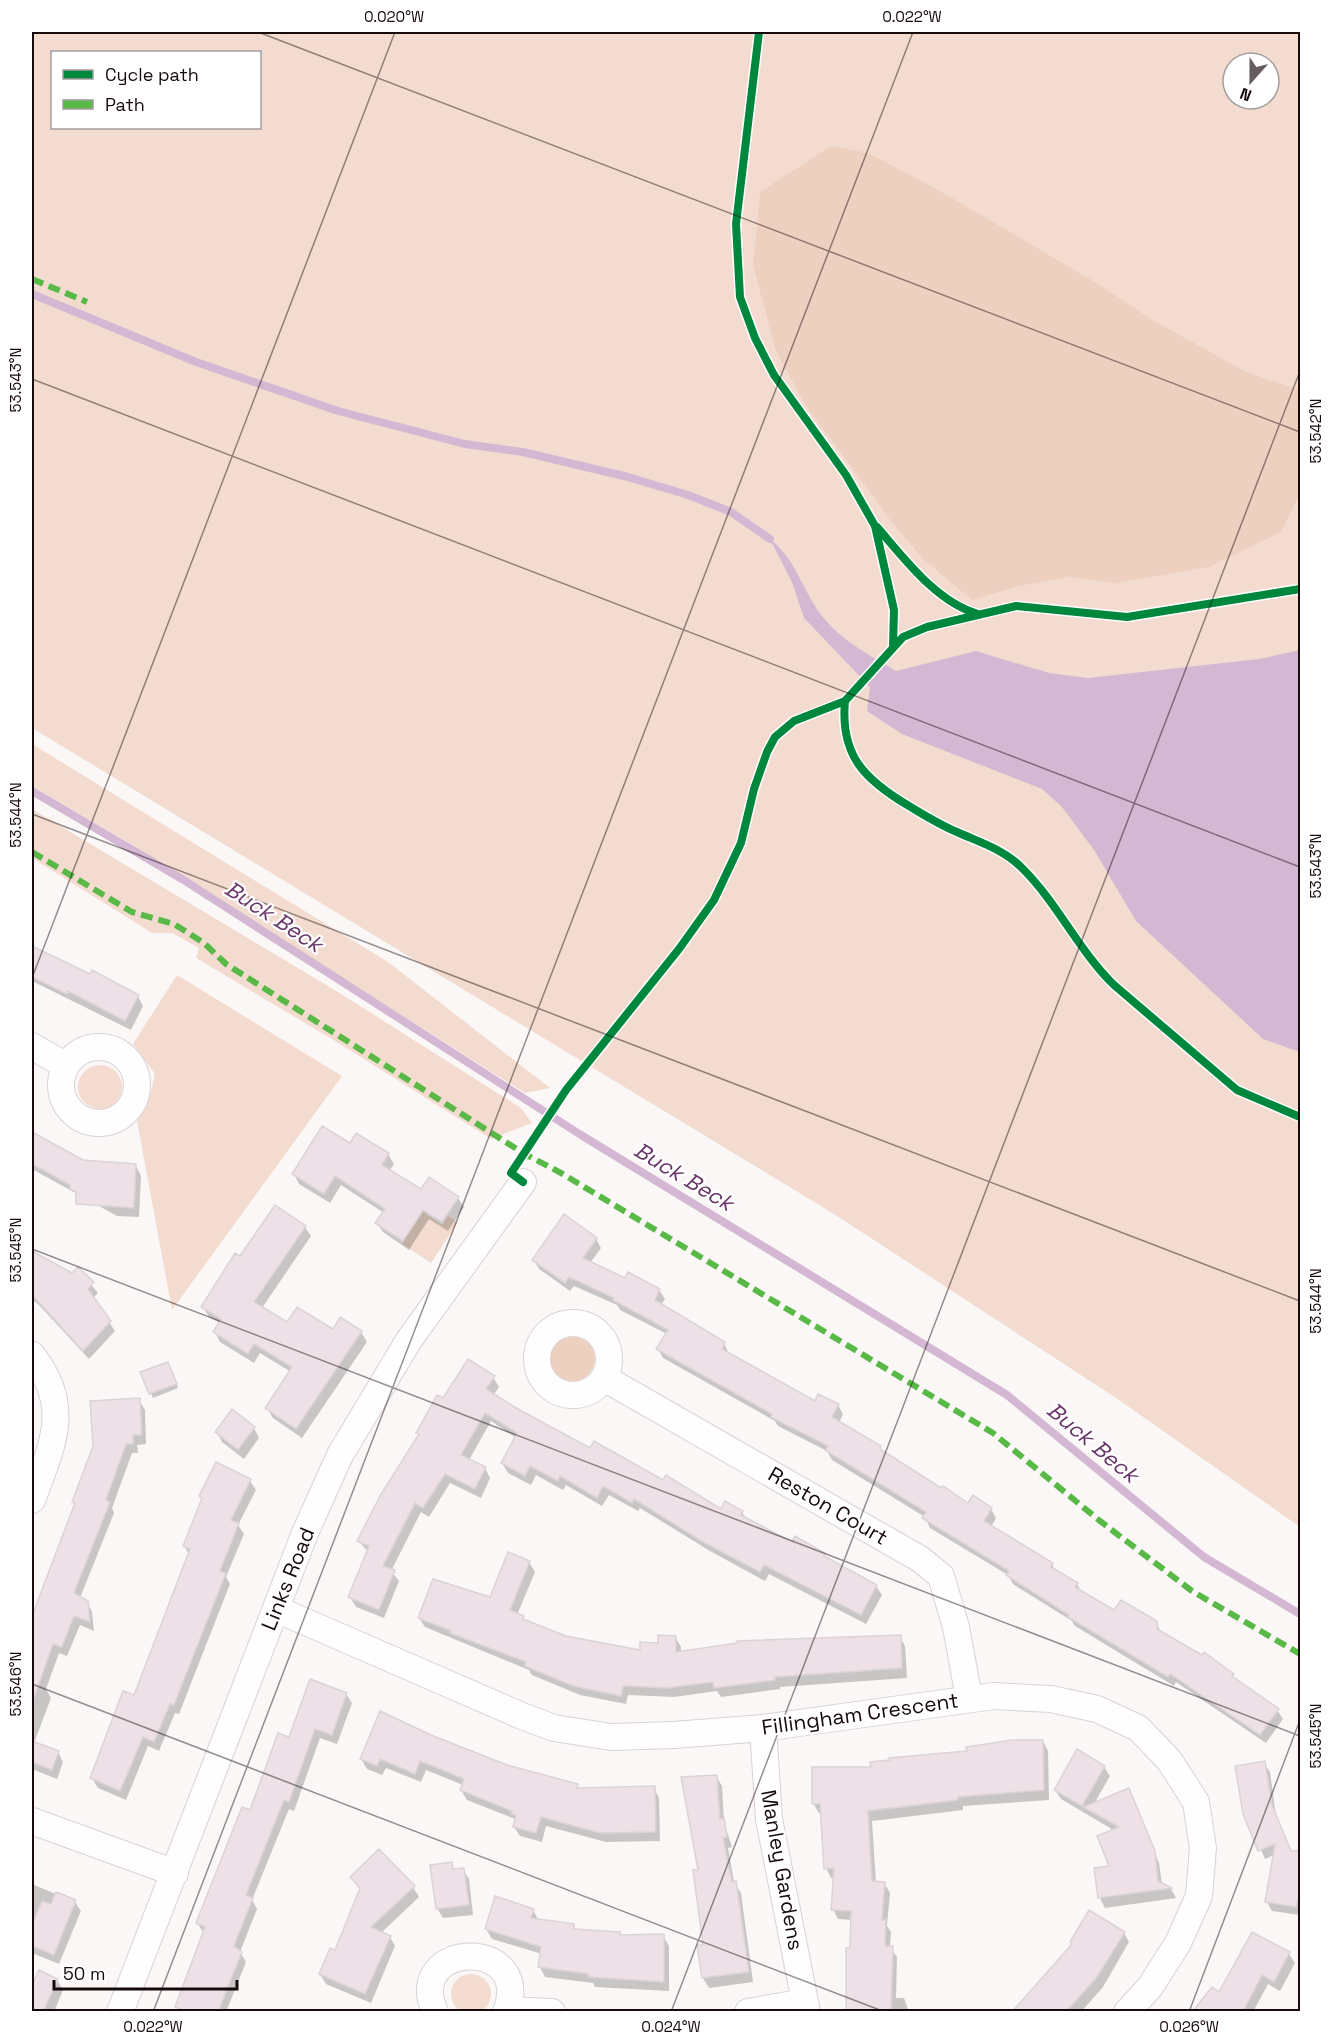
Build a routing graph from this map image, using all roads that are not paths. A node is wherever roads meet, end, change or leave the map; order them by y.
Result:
1 (32, 1046) edge
2 (66, 1066) dead end
3 (523, 1182) dead end
4 (32, 1355) edge
5 (604, 1378) dead end
6 (32, 1500) edge
7 (276, 1609) junction
8 (969, 1698) junction
9 (763, 1728) junction
10 (32, 1821) edge
11 (175, 1873) junction
12 (806, 2007) edge
13 (507, 2011) edge
14 (120, 2012) edge
15 (435, 2012) edge
16 (552, 2012) edge
17 (748, 2012) edge
18 (1127, 2012) edge

1 - 2 street
3 - 7 street, Links Road
4 - 6 street
5 - 8 street, Reston Court
7 - 9 street, Fillingham Crescent
7 - 11 street, Links Road
8 - 9 street, Fillingham Crescent
8 - 18 street, Fillingham Crescent
9 - 12 street, Manley Gardens
10 - 11 street
11 - 14 street, Links Road
12 - 17 street
13 - 15 street
13 - 16 street

